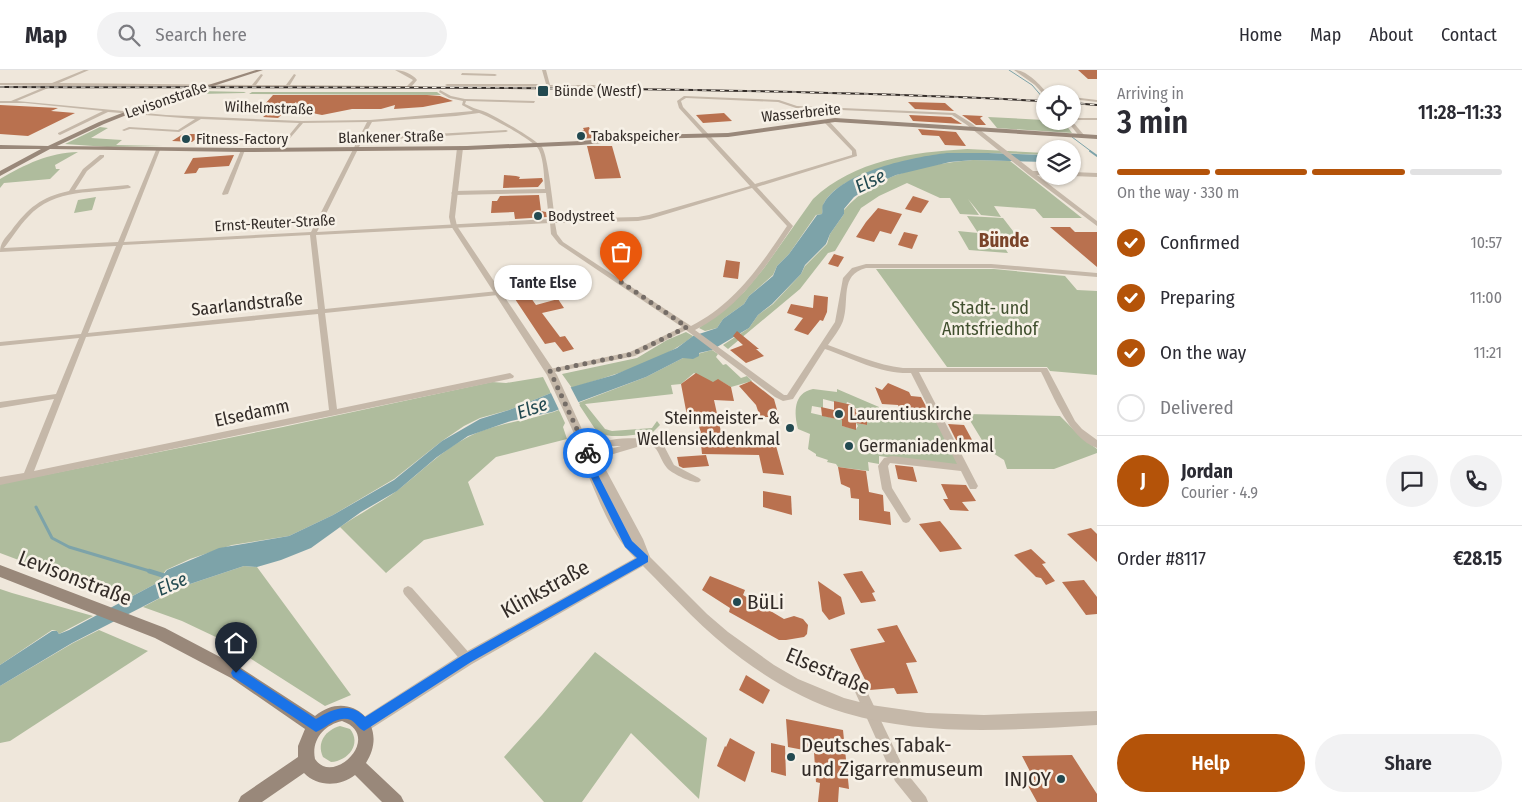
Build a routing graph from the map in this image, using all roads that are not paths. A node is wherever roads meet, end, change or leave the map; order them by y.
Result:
1 (86, 70) edge
2 (390, 70) edge
3 (397, 70) edge
4 (544, 70) edge
5 (1016, 70) edge
6 (460, 72) edge
7 (496, 72) edge
8 (261, 73) edge
9 (294, 75) dead end
10 (414, 79) junction
11 (0, 84) edge
12 (52, 84) junction
13 (446, 85) dead end
14 (465, 85) junction
15 (1038, 85) edge
16 (409, 86) junction
17 (495, 86) junction
18 (548, 86) junction
19 (594, 86) dead end
20 (252, 87) junction
21 (287, 87) junction
22 (433, 87) dead end
23 (440, 91) dead end
24 (1081, 99) edge
25 (465, 100) junction
26 (528, 101) dead end
27 (1097, 101) edge
28 (0, 102) edge
29 (10, 102) junction
30 (106, 111) junction
31 (477, 112) junction
32 (199, 118) junction
33 (1081, 118) edge
34 (1097, 118) edge
35 (826, 120) junction
36 (370, 121) junction
37 (302, 122) junction
38 (973, 128) junction
39 (124, 130) dead end
40 (1077, 130) edge
41 (506, 131) junction
42 (60, 134) dead end
43 (73, 135) junction
44 (708, 136) junction
45 (1082, 136) junction
46 (1097, 137) edge
47 (362, 140) junction
48 (538, 145) junction
49 (0, 147) edge
50 (28, 147) junction
51 (47, 148) junction
52 (74, 148) junction
53 (460, 148) junction
54 (158, 150) junction
55 (243, 150) junction
56 (279, 150) junction
57 (356, 150) junction
58 (102, 156) dead end
59 (20, 162) junction
60 (1030, 173) junction
61 (1036, 173) edge
62 (0, 174) edge
63 (1081, 174) edge
64 (1097, 175) edge
65 (754, 186) junction
66 (128, 187) dead end
67 (548, 191) junction
68 (71, 192) junction
69 (454, 193) junction
70 (224, 194) dead end
71 (552, 221) junction
72 (1097, 224) edge
73 (454, 226) junction
74 (312, 233) junction
75 (120, 244) junction
76 (0, 250) edge
77 (1095, 276) edge
78 (498, 293) junction
79 (322, 312) junction
80 (691, 329) junction
81 (82, 335) junction
82 (0, 344) edge
83 (824, 346) junction
84 (914, 370) junction
85 (552, 375) junction
86 (510, 376) dead end
87 (58, 396) junction
88 (0, 405) edge
89 (333, 413) junction
90 (1097, 445) edge
91 (591, 450) junction
92 (964, 468) junction
93 (27, 476) junction
94 (696, 480) dead end
95 (0, 481) edge
96 (973, 486) dead end
97 (906, 519) dead end
98 (644, 559) junction
99 (0, 571) edge
100 (408, 591) dead end
101 (467, 659) junction
102 (858, 685) dead end
103 (871, 712) junction
104 (1097, 718) edge
105 (364, 725) junction
106 (316, 726) junction
107 (307, 761) junction
108 (355, 764) junction
109 (246, 802) edge
110 (395, 802) edge
111 (920, 802) edge

1 - 12 street
2 - 10 street
3 - 10 street
4 - 18 street
5 - 15 street
6 - 7 street
6 - 14 street
7 - 17 street
8 - 20 street
8 - 43 main road, Levisonstraße
9 - 21 street
10 - 16 street
11 - 12 street
12 - 20 street
12 - 29 street
13 - 14 street
14 - 17 street
16 - 21 street
16 - 22 street
17 - 18 street
18 - 19 street
20 - 21 street
23 - 25 street
24 - 27 street
25 - 26 street
25 - 31 street
28 - 29 street, Wilhelmstraße
29 - 30 street, Wilhelmstraße
30 - 32 street, Wilhelmstraße
30 - 42 street
31 - 36 street, Wilhelmstraße
31 - 41 street
31 - 48 street
32 - 37 street, Wilhelmstraße
32 - 39 street
33 - 34 street
35 - 38 main road, Wasserbreite
35 - 44 main road, Wasserbreite
35 - 65 street, Ernst-Reuter-Straße
36 - 37 street, Wilhelmstraße
36 - 47 street
37 - 56 street
38 - 44 street
38 - 45 main road, Wasserbreite
38 - 60 street
40 - 45 street
41 - 47 street
41 - 48 street
43 - 50 main road, Levisonstraße
43 - 51 main road, Levisonstraße
44 - 48 main road, Wasserbreite
44 - 65 street
45 - 46 main road, Wasserbreite
47 - 57 street
48 - 53 main road, Blankener Straße
48 - 67 street
49 - 50 main road, Blankener Straße
50 - 51 main road, Blankener Straße
51 - 52 main road, Blankener Straße
51 - 59 main road, Levisonstraße
52 - 54 main road, Blankener Straße
52 - 59 main road, Levisonstraße
53 - 57 main road, Blankener Straße
53 - 69 street
54 - 55 main road, Blankener Straße
54 - 75 street
55 - 56 main road, Blankener Straße
55 - 70 street
56 - 57 main road, Blankener Straße
57 - 74 street
58 - 68 street
59 - 62 main road, Levisonstraße
60 - 61 street
60 - 72 street
63 - 64 street
65 - 71 street, Ernst-Reuter-Straße
65 - 80 street
66 - 68 street
67 - 69 street
67 - 71 street
68 - 76 street
69 - 73 street
71 - 73 street, Ernst-Reuter-Straße
71 - 80 street
73 - 74 street, Ernst-Reuter-Straße
73 - 78 street, Elsestraße
74 - 75 street, Ernst-Reuter-Straße
74 - 79 street
75 - 76 street, Ernst-Reuter-Straße
75 - 81 street
77 - 83 street
78 - 79 street, Saarlandstraße
78 - 85 street, Elsestraße
79 - 81 street, Saarlandstraße
79 - 89 street
80 - 83 street
80 - 85 street
81 - 82 street, Saarlandstraße
81 - 87 street
83 - 84 street
84 - 90 street
84 - 92 street
85 - 91 street, Elsestraße
86 - 89 street, Elsedamm
87 - 88 street
87 - 93 street
89 - 93 street, Elsedamm
91 - 94 street
91 - 98 street, Elsestraße
92 - 96 street
92 - 97 street
93 - 95 street, Elsedamm
98 - 101 street, Klinkstraße
98 - 103 street, Elsestraße
99 - 106 main road, Levisonstraße
100 - 101 street
101 - 105 street, Klinkstraße
102 - 103 street
103 - 104 street, Elsestraße
103 - 111 street
105 - 106 main road
105 - 108 main road
106 - 107 main road
107 - 108 main road
107 - 109 main road
108 - 110 main road

